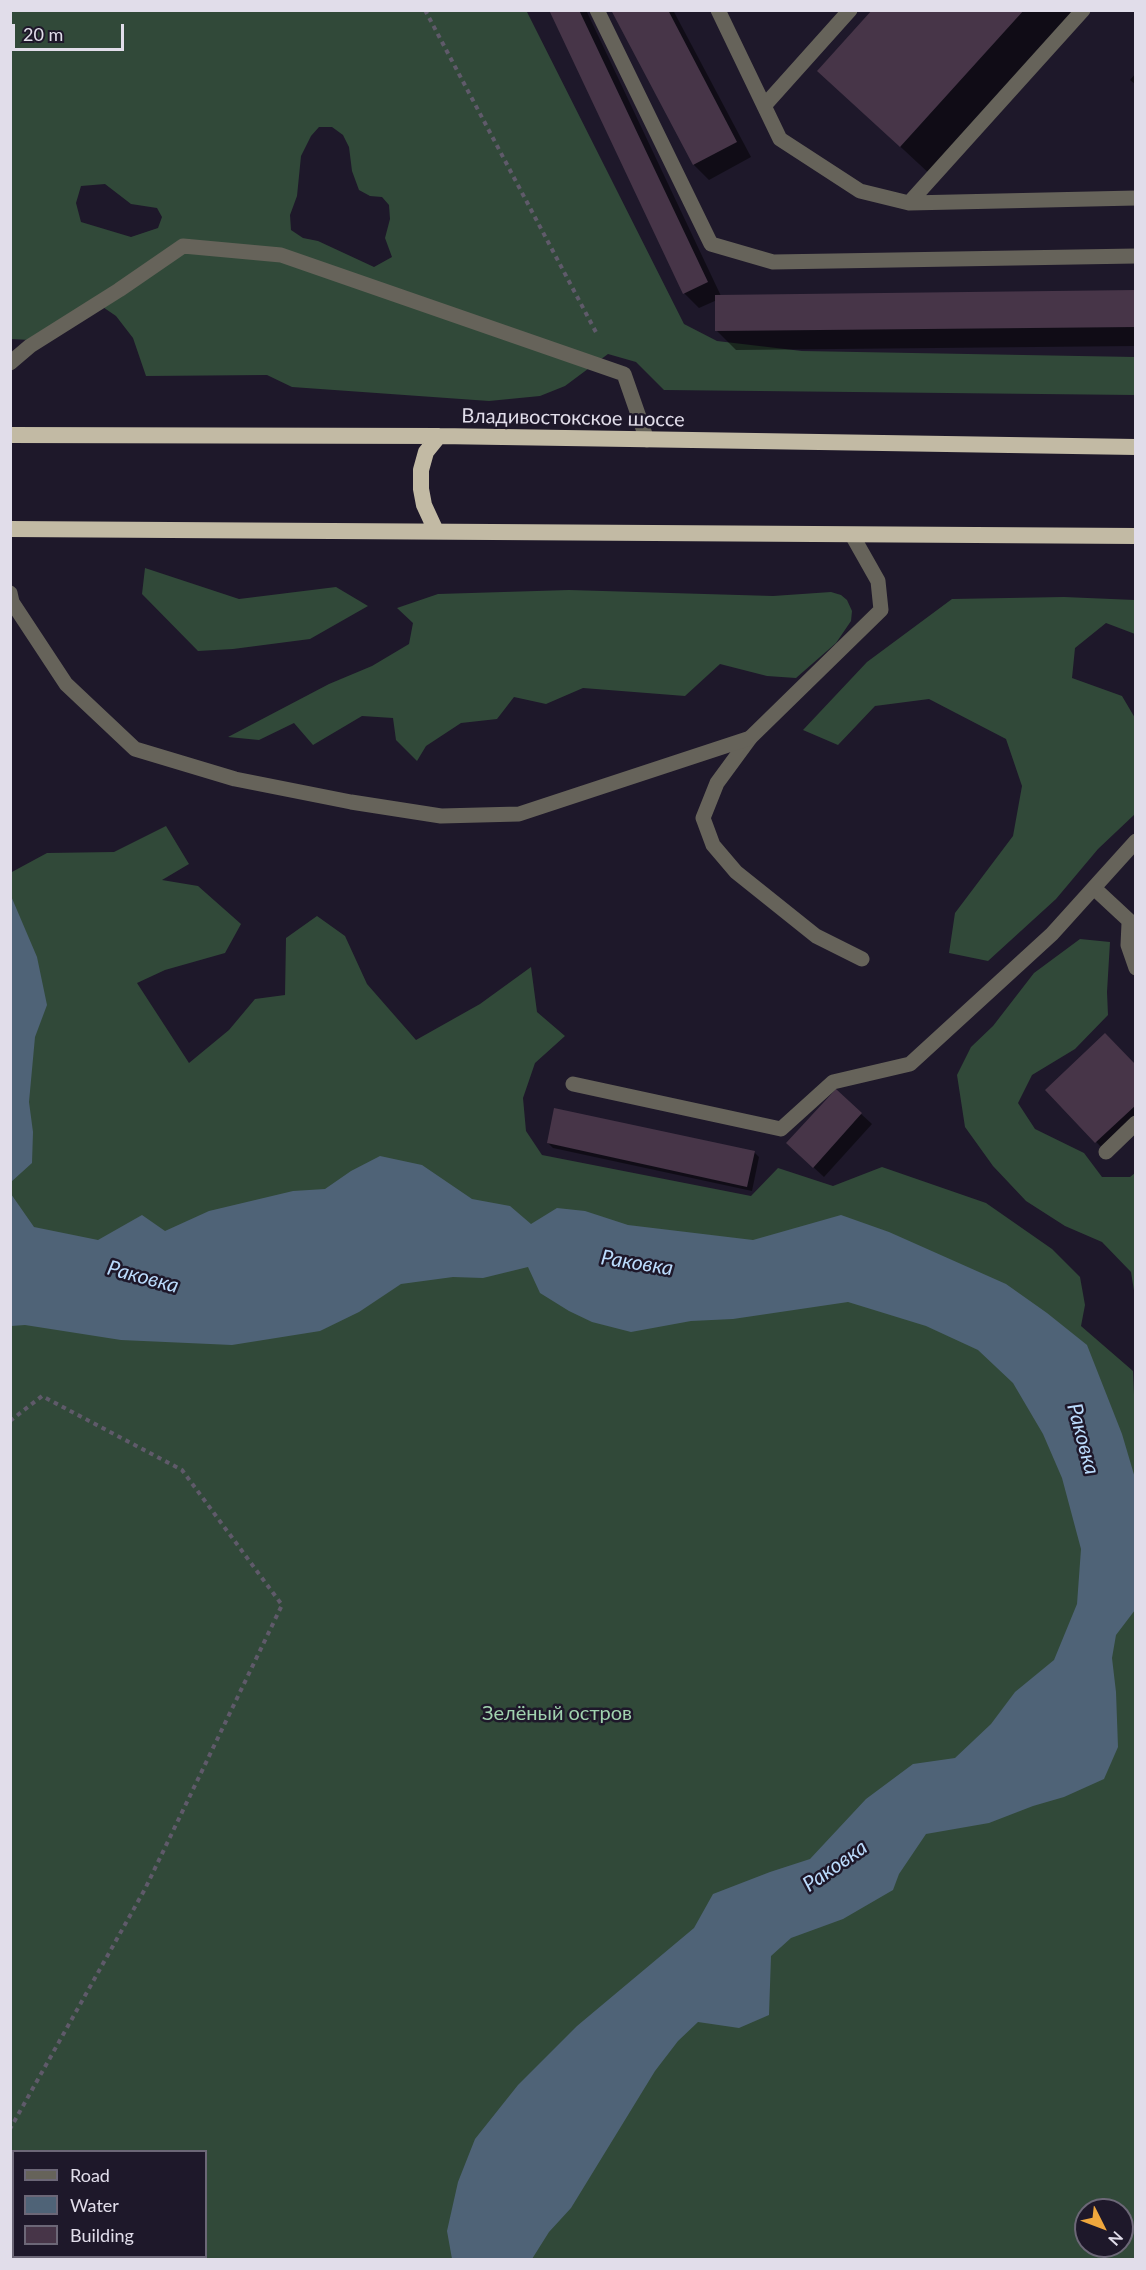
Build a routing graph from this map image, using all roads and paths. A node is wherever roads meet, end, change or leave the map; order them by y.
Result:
1 (425, 10) edge
2 (597, 10) edge
3 (718, 10) edge
4 (850, 10) edge
5 (1083, 10) edge
6 (764, 106) junction
7 (1136, 198) edge
8 (909, 203) junction
9 (1136, 256) edge
10 (602, 344) dead end
11 (10, 363) edge
12 (10, 435) edge
13 (439, 436) junction
14 (647, 440) junction
15 (1136, 447) edge
16 (10, 529) edge
17 (436, 531) junction
18 (852, 536) junction
19 (1136, 536) edge
20 (10, 593) edge
21 (750, 738) junction
22 (1136, 841) edge
23 (1094, 888) junction
24 (1132, 925) edge
25 (862, 959) dead end
26 (1136, 968) edge
27 (573, 1084) dead end
28 (1136, 1123) edge
29 (1106, 1152) dead end
30 (10, 1422) edge
31 (10, 2129) edge

1 - 10 path
2 - 9 street
3 - 6 street
4 - 6 street
5 - 8 street
6 - 8 street
7 - 8 street
11 - 14 street
12 - 13 highway, Владивостокское шоссе
13 - 14 highway, Владивостокское шоссе
13 - 17 highway
14 - 15 highway, Владивостокское шоссе
16 - 17 highway
17 - 18 highway
18 - 19 highway
18 - 21 street
20 - 21 street
21 - 25 street
22 - 23 street
23 - 24 street
23 - 27 street
24 - 26 street
28 - 29 street
30 - 31 path

